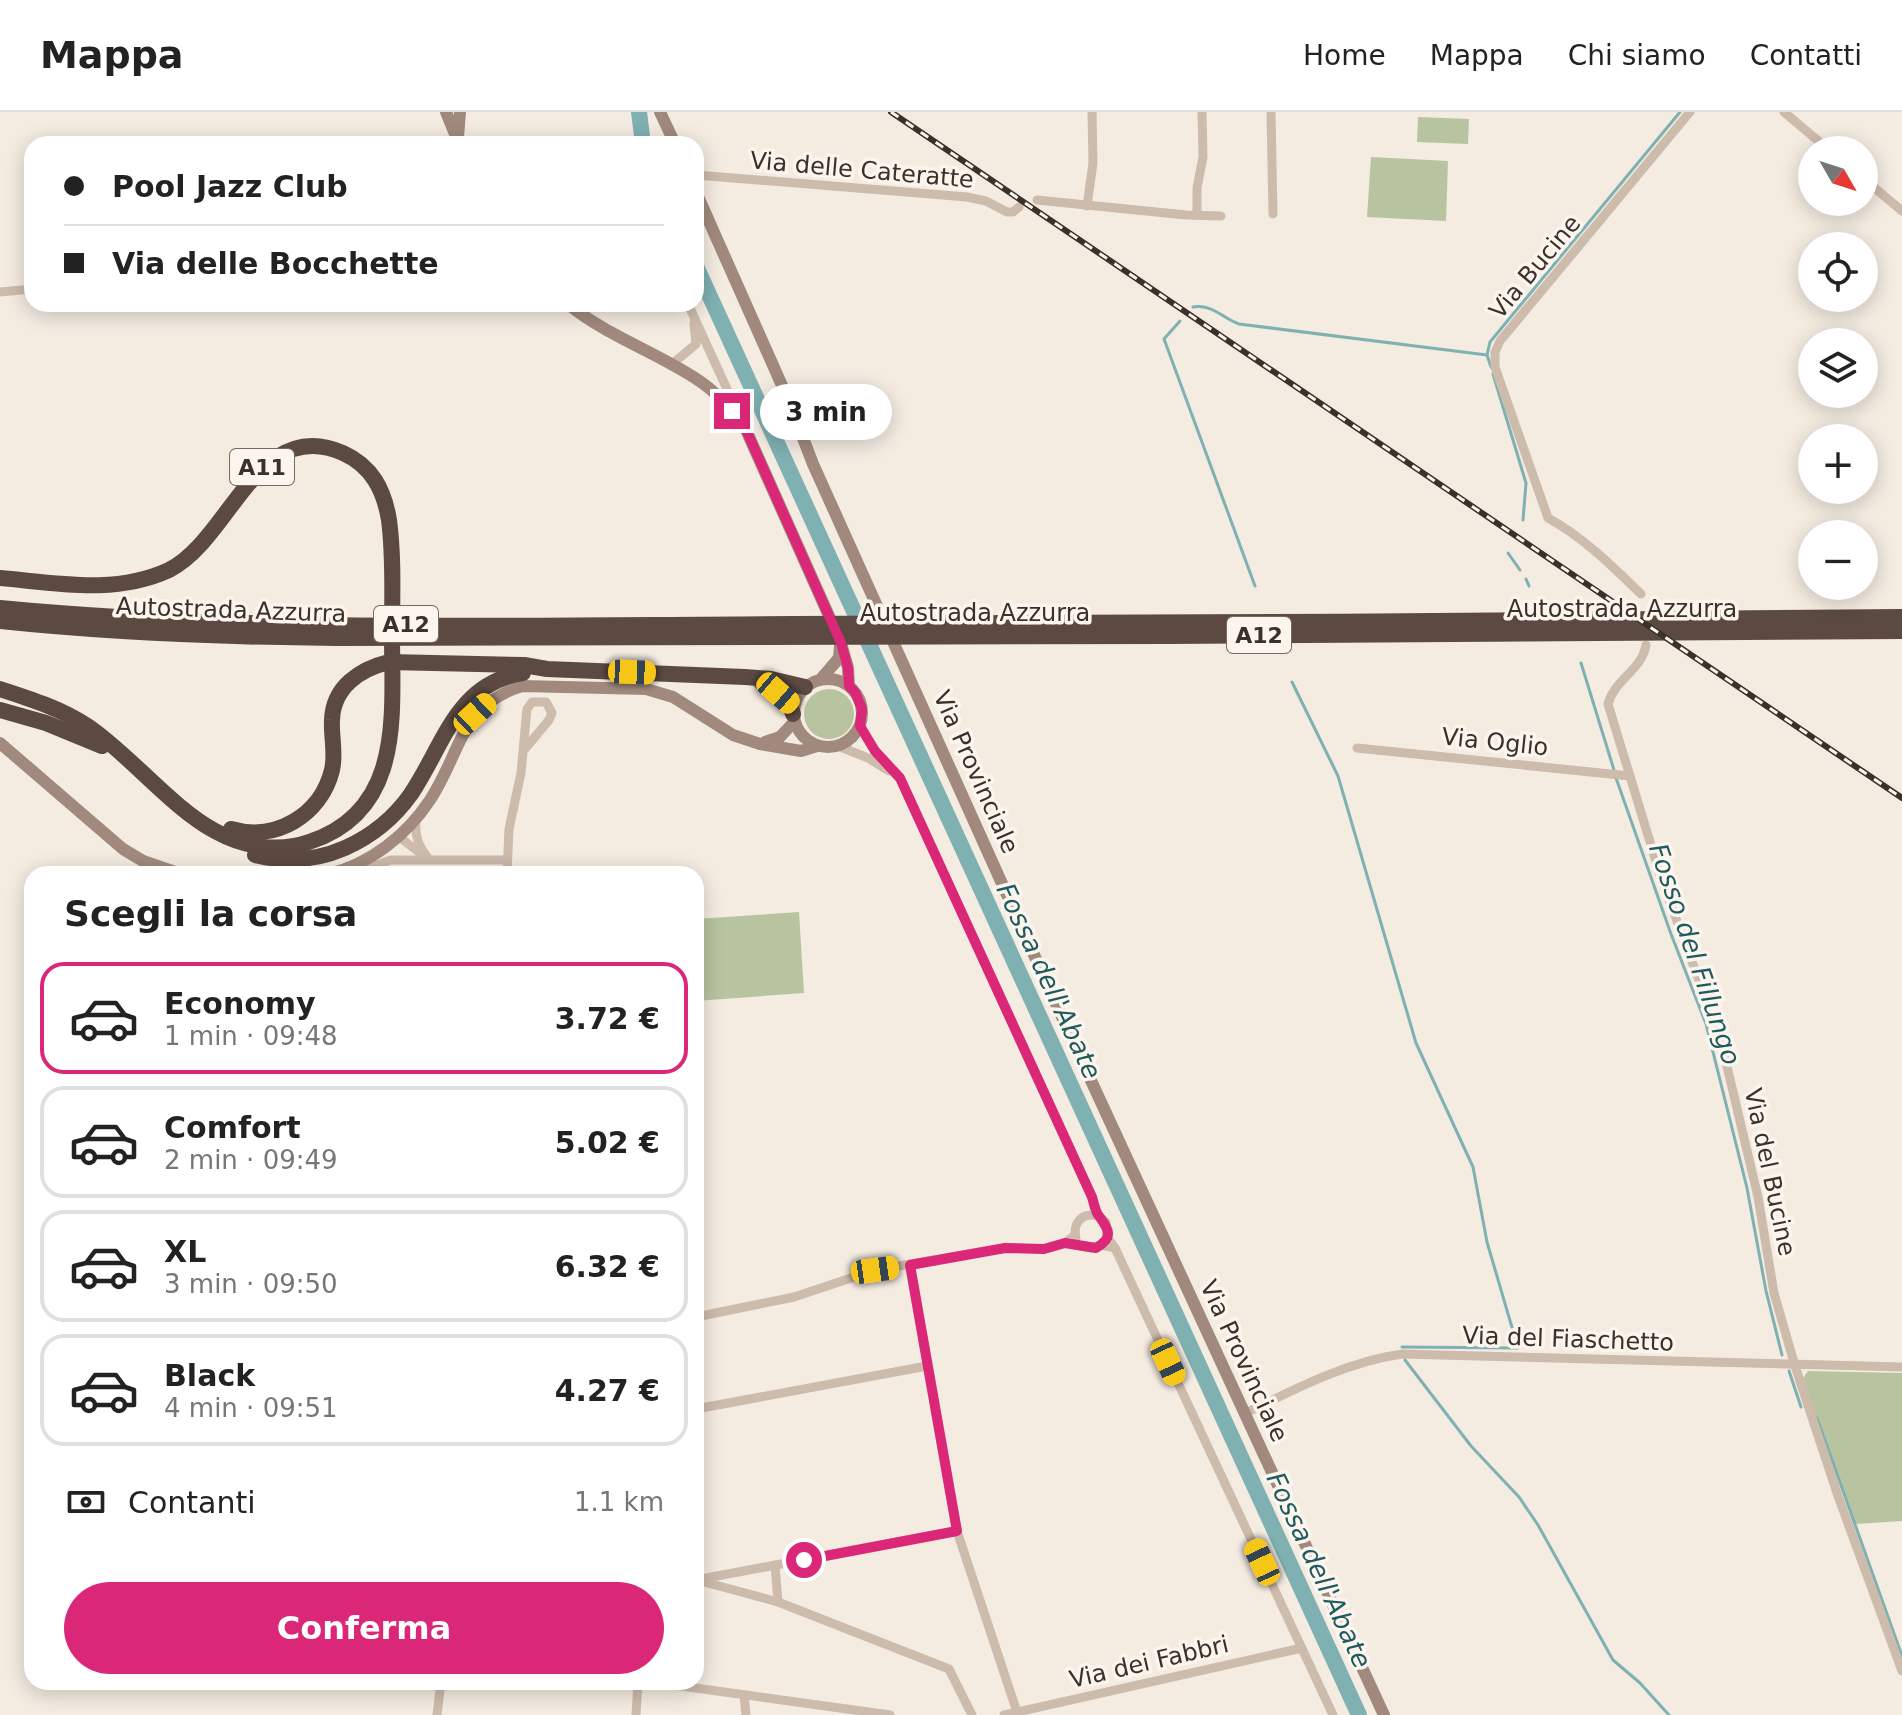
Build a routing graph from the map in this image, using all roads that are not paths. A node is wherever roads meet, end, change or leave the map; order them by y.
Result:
1 (446, 112) edge
2 (460, 112) edge
3 (660, 112) edge
4 (1092, 112) edge
5 (1202, 112) edge
6 (1271, 112) edge
7 (1690, 112) edge
8 (1784, 112) edge
9 (456, 136) edge
10 (458, 136) edge
11 (671, 136) edge
12 (1812, 136) edge
13 (704, 176) edge
14 (1878, 191) edge
15 (1037, 200) dead end
16 (1087, 206) junction
17 (1019, 207) dead end
18 (704, 210) edge
19 (1902, 211) edge
20 (1197, 214) junction
21 (1273, 214) dead end
22 (1221, 216) dead end
23 (24, 290) edge
24 (0, 292) edge
25 (580, 312) edge
26 (692, 312) edge
27 (693, 315) junction
28 (671, 365) junction
29 (743, 423) junction
30 (0, 578) edge
31 (1641, 594) dead end
32 (0, 608) edge
33 (1902, 617) edge
34 (0, 621) edge
35 (1713, 626) junction
36 (914, 630) junction
37 (813, 631) junction
38 (1902, 631) edge
39 (841, 643) junction
40 (1646, 645) dead end
41 (547, 669) junction
42 (745, 677) junction
43 (821, 679) junction
44 (849, 686) junction
45 (805, 687) junction
46 (0, 689) edge
47 (0, 710) edge
48 (794, 718) junction
49 (860, 726) junction
50 (0, 743) edge
51 (760, 744) junction
52 (817, 746) junction
53 (838, 746) junction
54 (1357, 748) dead end
55 (524, 750) junction
56 (122, 755) junction
57 (1626, 776) junction
58 (900, 778) junction
59 (416, 817) junction
60 (209, 828) junction
61 (394, 840) junction
62 (427, 859) junction
63 (506, 860) junction
64 (158, 866) edge
65 (351, 866) edge
66 (374, 866) edge
67 (506, 866) edge
68 (1093, 1215) junction
69 (1078, 1240) junction
70 (1104, 1241) junction
71 (910, 1265) junction
72 (704, 1315) edge
73 (927, 1366) junction
74 (1795, 1366) junction
75 (1902, 1367) edge
76 (704, 1408) edge
77 (1244, 1414) junction
78 (957, 1531) junction
79 (775, 1565) junction
80 (704, 1579) edge
81 (704, 1582) edge
82 (778, 1602) junction
83 (1302, 1648) junction
84 (1902, 1671) edge
85 (704, 1689) edge
86 (440, 1690) edge
87 (638, 1690) edge
88 (744, 1695) junction
89 (1017, 1712) junction
90 (437, 1715) edge
91 (636, 1715) edge
92 (746, 1715) edge
93 (890, 1715) edge
94 (972, 1715) edge
95 (1004, 1715) edge
96 (1333, 1715) edge
97 (1384, 1715) edge

1 - 9 main road
2 - 10 main road
3 - 11 main road
4 - 16 street
5 - 20 street
6 - 21 street
7 - 31 street, Via Bucine
8 - 12 street
13 - 17 street, Via delle Cateratte
14 - 19 street
15 - 16 street
16 - 20 street
18 - 77 main road, Via Provinciale
20 - 22 street
23 - 24 street
25 - 28 main road
26 - 27 street
27 - 28 street
27 - 29 street
28 - 29 main road
29 - 39 main road
30 - 60 highway, A11
32 - 37 highway, Autostrada Azzurra / A12
33 - 35 highway, Autostrada Azzurra / A12
34 - 37 highway, Autostrada Azzurra / A12
35 - 36 highway, Autostrada Azzurra / A12
35 - 36 highway, Autostrada Azzurra / A12
35 - 38 highway, Autostrada Azzurra / A12
36 - 37 highway, Autostrada Azzurra / A12
39 - 43 main road
39 - 44 main road
40 - 57 street, Via del Bucine
41 - 42 highway
41 - 60 highway
41 - 60 highway
42 - 45 highway
42 - 48 highway
43 - 44 main road
43 - 45 main road
44 - 49 main road
45 - 48 main road
46 - 56 highway
47 - 56 highway
48 - 51 main road
48 - 52 main road
49 - 53 main road
49 - 58 street
50 - 64 main road
51 - 52 main road
51 - 59 main road
52 - 53 main road
53 - 58 street
54 - 57 street, Via Oglio
55 - 55 street
55 - 63 street
56 - 60 highway
57 - 74 street, Via del Bucine
58 - 68 street
59 - 61 main road
59 - 62 street
61 - 62 street
61 - 65 main road
62 - 63 street
62 - 66 street
63 - 67 street
68 - 69 street
68 - 70 street
69 - 70 street
69 - 71 street
70 - 83 street
71 - 72 street
71 - 73 street
73 - 76 street
73 - 78 street
74 - 75 street, Via del Fiaschetto
74 - 77 street, Via del Fiaschetto
74 - 84 street, Via del Bucine
77 - 97 main road, Via Provinciale
78 - 79 street
78 - 89 street
79 - 80 street
79 - 82 street
81 - 82 street
82 - 94 street
83 - 89 street, Via dei Fabbri
83 - 96 street
85 - 88 street
86 - 90 street
87 - 91 street
88 - 92 street
88 - 93 street
89 - 95 street, Via dei Fabbri

